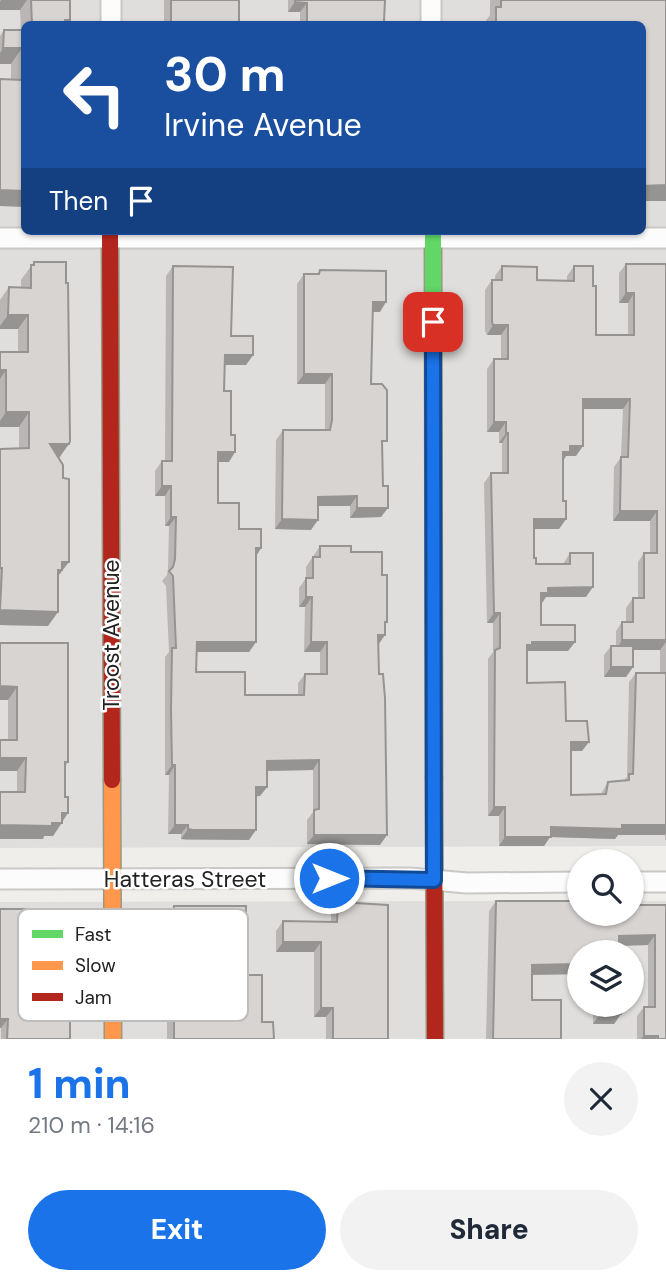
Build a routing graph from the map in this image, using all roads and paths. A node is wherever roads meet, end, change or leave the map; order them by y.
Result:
1 (111, 0) edge
2 (431, 0) edge
3 (111, 21) edge
4 (431, 21) edge
5 (73, 235) edge
6 (110, 235) edge
7 (433, 235) edge
8 (0, 237) edge
9 (666, 238) edge
10 (0, 878) edge
11 (112, 879) junction
12 (434, 880) junction
13 (644, 882) edge
14 (666, 882) edge
15 (567, 883) edge
16 (112, 909) edge
17 (113, 1021) edge
18 (113, 1039) edge
19 (435, 1039) edge

1 - 3 street
2 - 4 street
5 - 8 street
6 - 11 street, Troost Avenue
7 - 9 street
7 - 12 street
10 - 11 street, Hatteras Street
11 - 12 street, Hatteras Street
11 - 16 street, Troost Avenue
12 - 15 street, Hatteras Street
12 - 19 street
13 - 14 street
17 - 18 street, Troost Avenue

